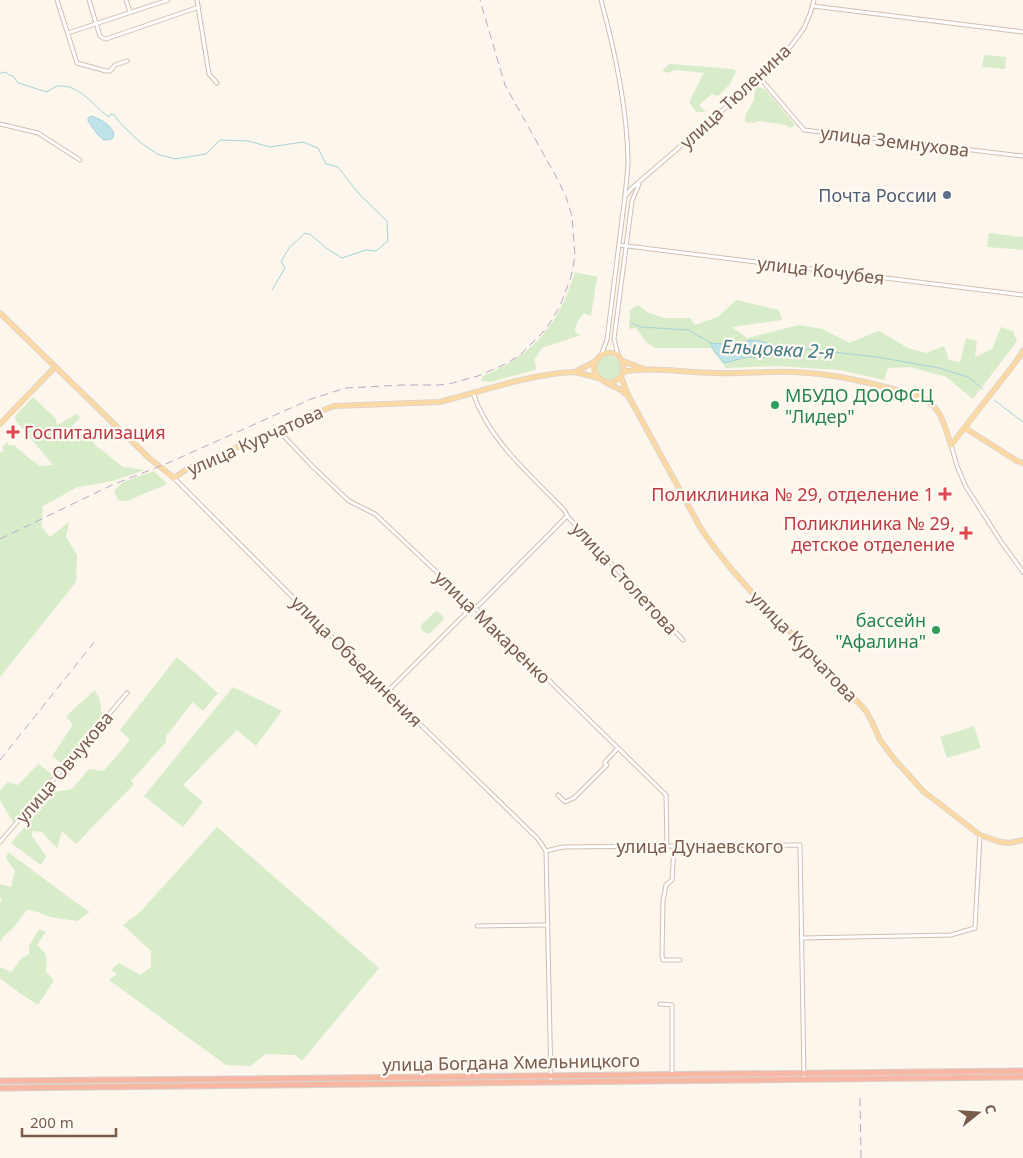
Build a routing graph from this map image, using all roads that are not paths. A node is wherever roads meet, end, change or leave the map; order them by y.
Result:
1 (57, 0) edge
2 (89, 0) edge
3 (126, 0) edge
4 (168, 0) edge
5 (197, 0) edge
6 (602, 0) edge
7 (814, 0) edge
8 (163, 1) edge
9 (813, 6) junction
10 (199, 7) junction
11 (130, 12) junction
12 (96, 24) junction
13 (1023, 32) edge
14 (68, 33) junction
15 (127, 61) dead end
16 (760, 78) junction
17 (217, 83) dead end
18 (0, 124) edge
19 (1023, 156) edge
20 (80, 160) dead end
21 (641, 181) junction
22 (625, 196) junction
23 (619, 245) junction
24 (625, 246) junction
25 (1023, 294) edge
26 (0, 313) edge
27 (1023, 351) edge
28 (601, 355) junction
29 (618, 355) junction
30 (622, 360) junction
31 (596, 361) junction
32 (55, 368) junction
33 (647, 370) junction
34 (575, 372) junction
35 (622, 374) junction
36 (599, 378) junction
37 (607, 383) junction
38 (473, 392) junction
39 (629, 397) junction
40 (0, 424) edge
41 (965, 428) junction
42 (278, 430) junction
43 (951, 445) junction
44 (1023, 463) edge
45 (174, 478) junction
46 (567, 516) junction
47 (1023, 572) edge
48 (475, 608) junction
49 (683, 640) dead end
50 (387, 692) junction
51 (127, 693) dead end
52 (618, 748) junction
53 (558, 795) dead end
54 (980, 835) junction
55 (1023, 840) edge
56 (0, 842) edge
57 (667, 846) junction
58 (674, 847) junction
59 (546, 851) junction
60 (548, 925) junction
61 (478, 926) dead end
62 (802, 938) junction
63 (680, 960) dead end
64 (660, 1004) dead end
65 (1023, 1071) edge
66 (672, 1074) junction
67 (471, 1076) junction
68 (551, 1076) junction
69 (804, 1076) junction
70 (1023, 1076) edge
71 (209, 1079) junction
72 (16, 1080) junction
73 (397, 1080) junction
74 (0, 1081) edge
75 (470, 1082) junction
76 (551, 1082) junction
77 (209, 1086) junction
78 (0, 1088) edge
79 (16, 1088) junction

1 - 14 street
2 - 12 street
3 - 11 street
4 - 8 street
5 - 10 street
6 - 22 street
7 - 9 street, улица Тюленина
8 - 11 street
9 - 13 street
9 - 16 street, улица Тюленина
10 - 12 street
10 - 17 street
11 - 12 street
12 - 14 street
14 - 15 street
16 - 19 street, улица Земнухова
16 - 21 street, улица Тюленина
18 - 20 street
21 - 22 street, улица Тюленина
21 - 24 street
22 - 23 street
23 - 24 street, улица Кочубея
23 - 28 street
24 - 25 street, улица Кочубея
24 - 29 street
26 - 32 main road, улица Объединения
27 - 41 main road
28 - 29 main road
28 - 31 main road
29 - 30 main road
30 - 33 main road
30 - 35 main road
31 - 34 main road, улица Курчатова
31 - 36 main road
32 - 40 main road
32 - 45 main road, улица Объединения
33 - 35 main road
33 - 43 main road
34 - 36 main road, улица Курчатова
34 - 38 main road, улица Курчатова
35 - 37 main road
35 - 39 main road, улица Курчатова
36 - 37 main road
37 - 39 main road
38 - 42 main road, улица Курчатова
38 - 46 street, улица Столетова
39 - 54 main road, улица Курчатова
41 - 43 main road
41 - 44 main road
42 - 45 main road, улица Курчатова
42 - 48 street, улица Макаренко
43 - 47 street
45 - 50 street, улица Объединения
46 - 48 street, улица Столетова
46 - 49 street, улица Столетова
48 - 50 street, улица Столетова
48 - 52 street, улица Макаренко
50 - 59 street, улица Объединения
51 - 56 street, улица Овчукова
52 - 53 street
52 - 57 street, улица Макаренко
54 - 55 main road, улица Курчатова
54 - 62 street
57 - 58 street, улица Дунаевского
57 - 59 street, улица Дунаевского
58 - 62 street, улица Дунаевского
58 - 63 street
59 - 60 street
60 - 61 street
60 - 68 street
62 - 69 street, улица Дунаевского
64 - 66 street
65 - 69 highway, улица Богдана Хмельницкого
66 - 68 highway, улица Богдана Хмельницкого
66 - 69 highway, улица Богдана Хмельницкого
67 - 68 highway, улица Богдана Хмельницкого
67 - 73 highway, улица Богдана Хмельницкого
67 - 75 highway
68 - 76 street
69 - 70 highway, улица Богдана Хмельницкого
69 - 76 highway, улица Богдана Хмельницкого
71 - 72 highway, улица Богдана Хмельницкого
71 - 73 highway, улица Богдана Хмельницкого
71 - 77 highway
72 - 74 highway, улица Богдана Хмельницкого
72 - 79 highway
73 - 75 highway, улица Богдана Хмельницкого
73 - 77 highway, улица Богдана Хмельницкого
75 - 76 highway, улица Богдана Хмельницкого
77 - 79 highway, улица Богдана Хмельницкого
78 - 79 highway, улица Богдана Хмельницкого

